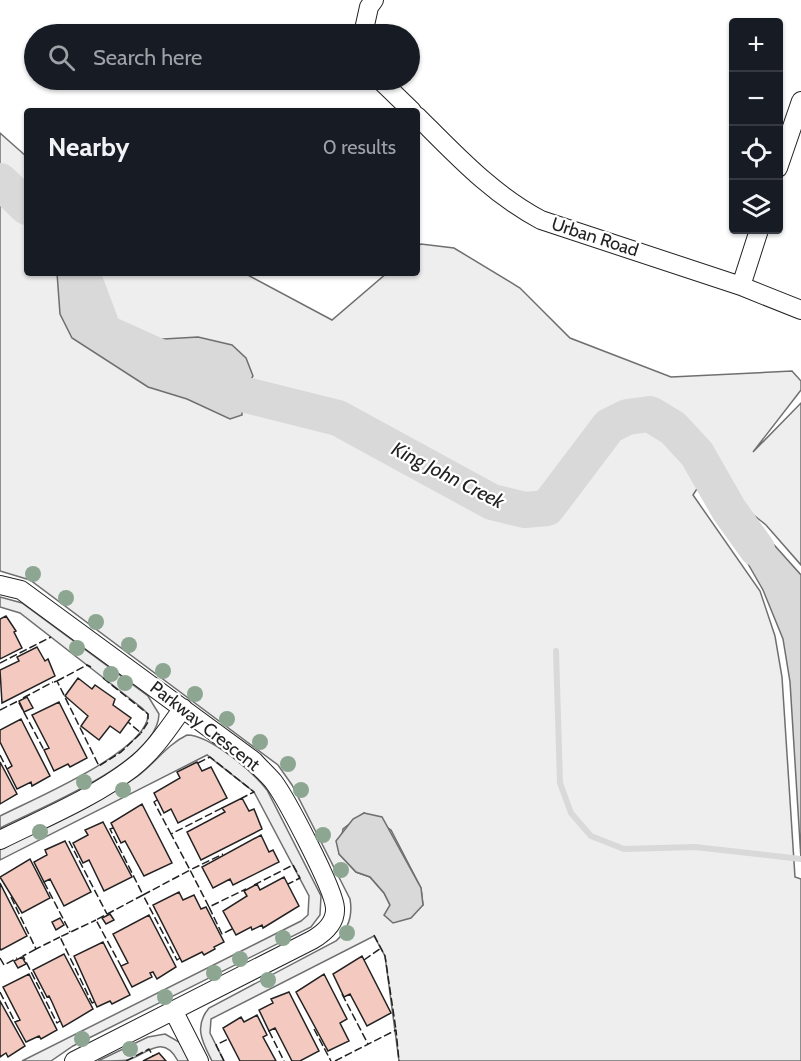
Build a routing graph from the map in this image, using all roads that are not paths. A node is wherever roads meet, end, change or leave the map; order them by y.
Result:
1 (374, 0) edge
2 (365, 24) edge
3 (390, 90) edge
4 (801, 101) edge
5 (409, 108) edge
6 (420, 119) edge
7 (783, 153) edge
8 (758, 234) edge
9 (741, 286) junction
10 (801, 310) edge
11 (0, 585) edge
12 (183, 708) junction
13 (0, 840) edge
14 (173, 1010) junction
15 (74, 1061) edge
16 (199, 1061) edge

1 - 2 street
3 - 5 street
4 - 7 street
6 - 9 street, Urban Road
8 - 9 street
9 - 10 street, Urban Road
11 - 12 street, Parkway Crescent
12 - 13 street
12 - 14 street, Parkway Crescent
14 - 15 street, Parkway Crescent
14 - 16 street

